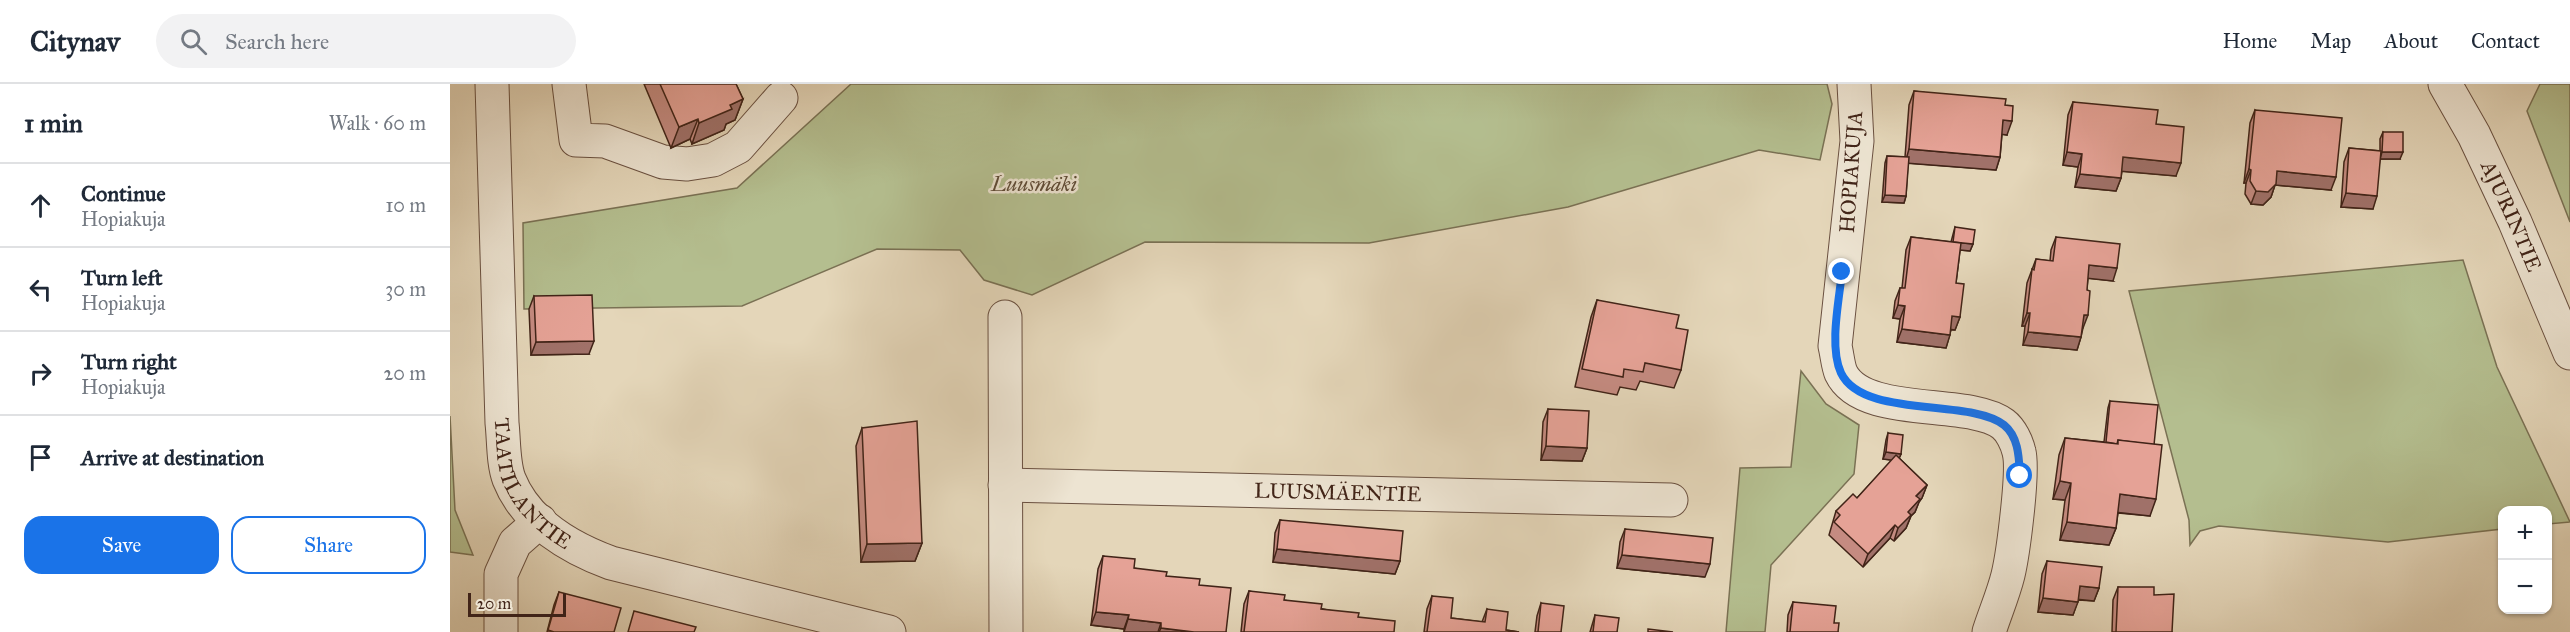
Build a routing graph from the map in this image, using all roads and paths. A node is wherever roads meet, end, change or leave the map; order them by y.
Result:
1 (492, 84) edge
2 (569, 84) edge
3 (1854, 84) edge
4 (2445, 84) edge
5 (781, 98) dead end
6 (1005, 316) dead end
7 (2570, 353) edge
8 (1005, 485) junction
9 (1671, 500) dead end
10 (540, 521) junction
11 (501, 632) edge
12 (889, 632) edge
13 (1006, 632) edge
14 (1989, 632) edge

1 - 10 street, TAATILANTIE
2 - 5 street
3 - 14 street, HOPIAKUJA
4 - 7 street, AJURINTIE
6 - 8 street
8 - 9 street, LUUSMÄENTIE
8 - 13 street
10 - 11 street
10 - 12 street, TAATILANTIE

